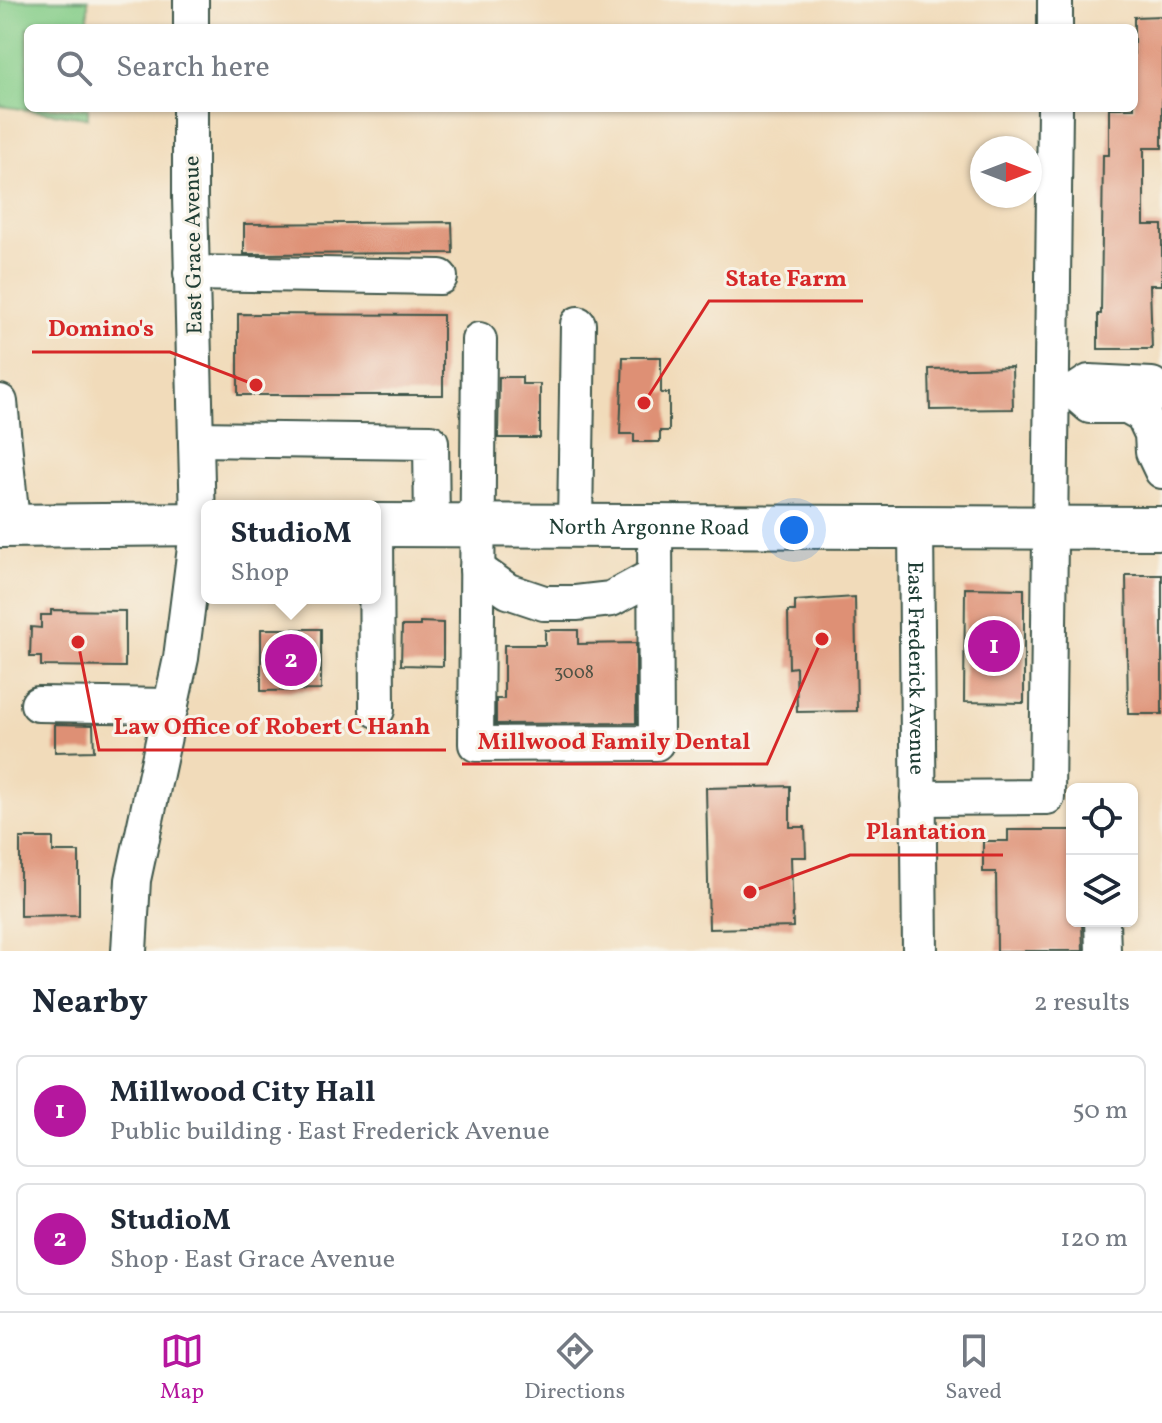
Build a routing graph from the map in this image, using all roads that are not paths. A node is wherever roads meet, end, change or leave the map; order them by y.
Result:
1 (191, 0) edge
2 (1055, 0) edge
3 (191, 24) edge
4 (1055, 24) edge
5 (190, 112) edge
6 (1055, 112) edge
7 (191, 273) junction
8 (440, 277) dead end
9 (578, 324) dead end
10 (479, 340) dead end
11 (1063, 392) junction
12 (1162, 394) edge
13 (0, 402) edge
14 (196, 439) junction
15 (1162, 471) edge
16 (201, 510) edge
17 (4, 523) edge
18 (201, 524) edge
19 (381, 525) edge
20 (432, 525) junction
21 (477, 526) junction
22 (575, 526) junction
23 (655, 526) junction
24 (916, 528) junction
25 (1049, 528) junction
26 (1162, 528) edge
27 (201, 530) edge
28 (477, 569) junction
29 (655, 575) junction
30 (376, 604) edge
31 (38, 704) dead end
32 (171, 706) junction
33 (377, 710) dead end
34 (1060, 796) edge
35 (918, 798) junction
36 (1102, 927) edge
37 (129, 951) edge
38 (920, 951) edge
39 (1103, 951) edge

1 - 3 street
2 - 4 street
5 - 7 street, East Grace Avenue
6 - 11 street
7 - 8 street
7 - 14 street, East Grace Avenue
9 - 22 street
10 - 21 street
11 - 12 street
11 - 15 street
11 - 25 street
13 - 17 street
14 - 16 street, East Grace Avenue
14 - 20 street
17 - 18 main road
19 - 20 main road, North Argonne Road
20 - 21 main road, North Argonne Road
21 - 22 main road, North Argonne Road
21 - 28 street
22 - 23 main road, North Argonne Road
23 - 24 main road, North Argonne Road
23 - 29 street
24 - 25 main road, North Argonne Road
24 - 35 street, East Frederick Avenue
25 - 26 main road, North Argonne Road
25 - 34 street
27 - 32 street, East Grace Avenue
28 - 29 street
28 - 29 street
30 - 33 street
31 - 32 street
32 - 37 street, East Grace Avenue
34 - 35 street
35 - 38 street, East Frederick Avenue
36 - 39 street

